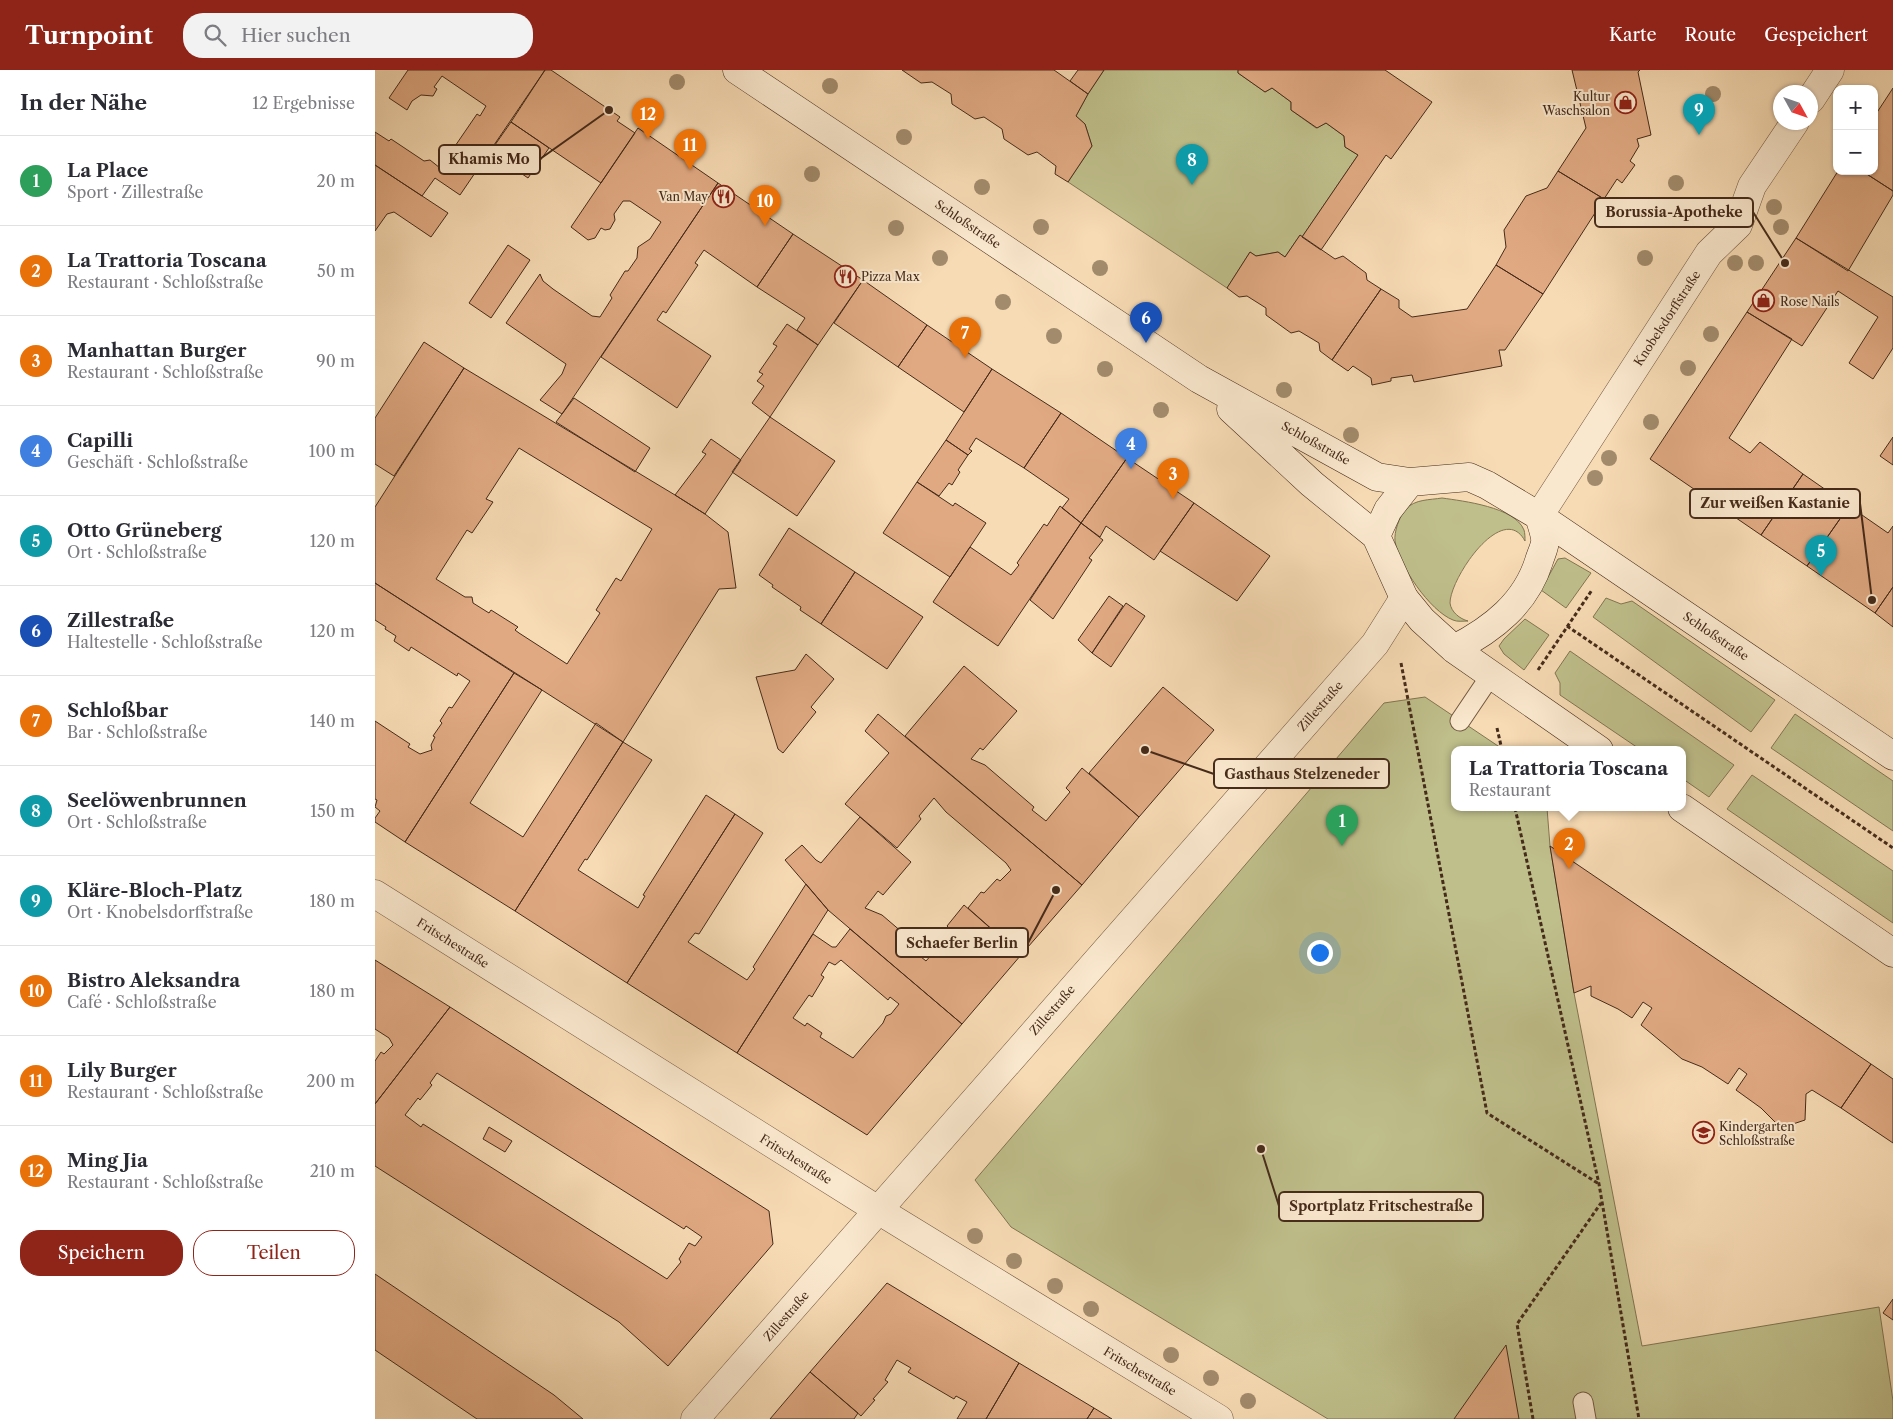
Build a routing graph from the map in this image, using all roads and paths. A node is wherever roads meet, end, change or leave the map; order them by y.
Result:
1 (737, 70) edge
2 (1829, 70) edge
3 (1818, 88) edge
4 (1790, 130) edge
5 (1199, 379) junction
6 (1410, 482) junction
7 (1539, 516) junction
8 (1376, 536) junction
9 (1594, 587) dead end
10 (1404, 598) junction
11 (1567, 626) junction
12 (1454, 649) junction
13 (1401, 662) dead end
14 (1491, 675) junction
15 (1533, 677) dead end
16 (1460, 721) dead end
17 (1497, 728) dead end
18 (1501, 746) edge
19 (1593, 746) edge
20 (1893, 756) edge
21 (1516, 811) edge
22 (1686, 811) edge
23 (1893, 848) edge
24 (375, 894) edge
25 (1893, 953) edge
26 (1599, 1184) junction
27 (1601, 1202) junction
28 (878, 1210) junction
29 (695, 1419) edge
30 (1219, 1419) edge
31 (1533, 1419) edge
32 (1639, 1419) edge

1 - 5 street, Schloßstraße
2 - 3 street
4 - 7 street, Knobelsdorffstraße
5 - 6 street, Schloßstraße
5 - 8 street, Schloßstraße
6 - 7 street, Schloßstraße
6 - 8 street
7 - 12 street
7 - 20 street, Schloßstraße
8 - 10 street, Schloßstraße
9 - 11 path
10 - 12 street, Schloßstraße
10 - 28 street, Zillestraße
11 - 15 path
11 - 23 path
12 - 14 street, Schloßstraße
13 - 26 path
14 - 16 lane
14 - 19 street, Schloßstraße
17 - 18 path
21 - 26 path
22 - 25 street
24 - 28 street, Fritschestraße
26 - 27 path
27 - 31 path
27 - 32 path
28 - 29 street, Zillestraße
28 - 30 street, Fritschestraße

